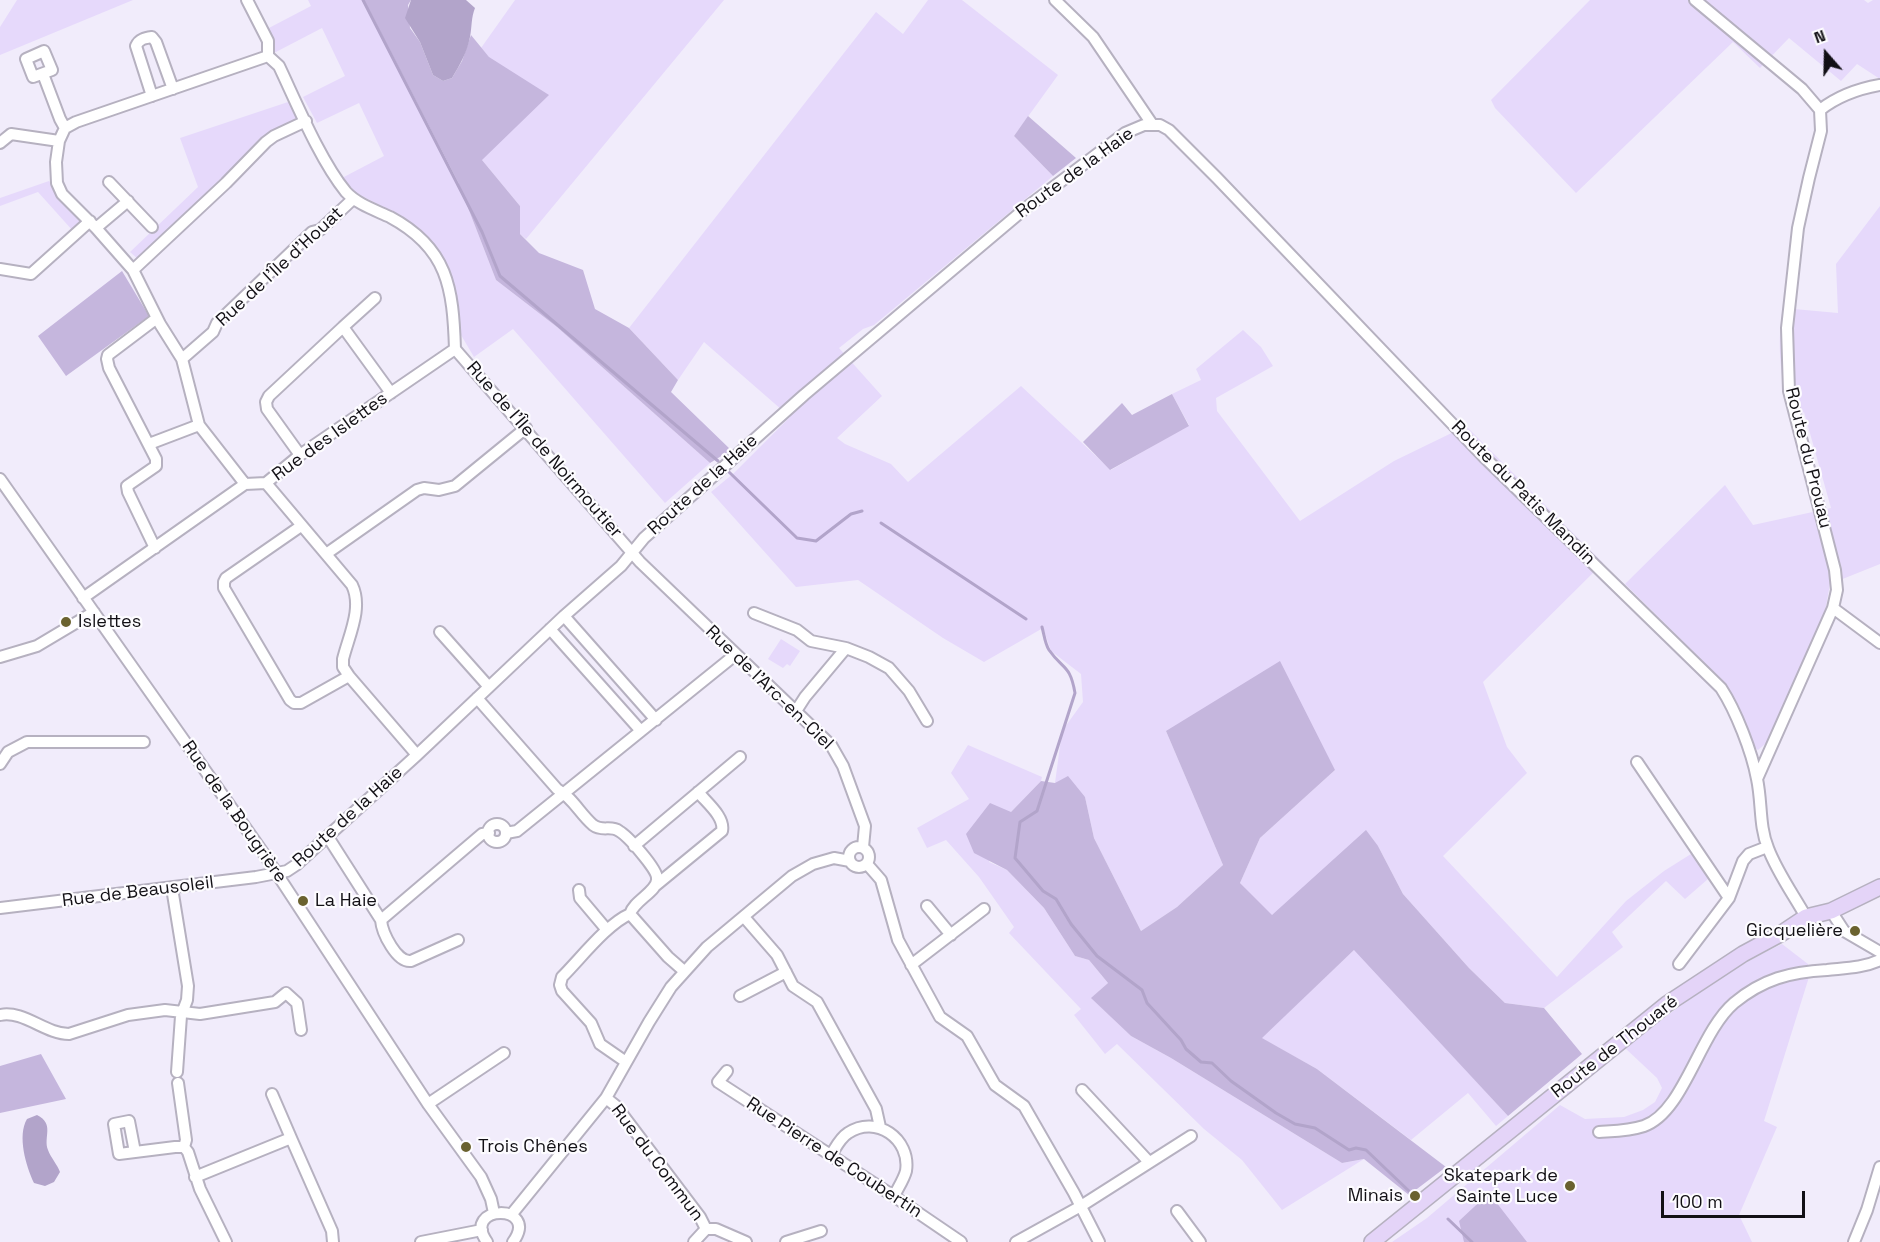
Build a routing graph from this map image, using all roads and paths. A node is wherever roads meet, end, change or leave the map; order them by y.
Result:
1 (247, 0) edge
2 (1055, 0) edge
3 (1695, 0) edge
4 (268, 56) junction
5 (43, 74) dead end
6 (1880, 85) edge
7 (173, 89) junction
8 (152, 96) junction
9 (1820, 110) junction
10 (306, 121) junction
11 (1152, 124) junction
12 (65, 128) junction
13 (59, 141) junction
14 (0, 143) edge
15 (109, 182) dead end
16 (353, 199) junction
17 (128, 201) junction
18 (93, 224) junction
19 (152, 227) dead end
20 (0, 269) edge
21 (133, 270) junction
22 (375, 298) dead end
23 (157, 318) junction
24 (343, 327) junction
25 (455, 349) junction
26 (182, 359) junction
27 (391, 393) junction
28 (199, 425) junction
29 (526, 428) junction
30 (149, 444) junction
31 (300, 455) junction
32 (0, 479) edge
33 (266, 483) junction
34 (245, 484) junction
35 (301, 526) junction
36 (154, 548) junction
37 (631, 552) junction
38 (326, 554) junction
39 (84, 598) junction
40 (1833, 608) junction
41 (94, 612) junction
42 (754, 613) dead end
43 (564, 616) junction
44 (550, 629) junction
45 (440, 632) dead end
46 (1880, 642) edge
47 (846, 648) junction
48 (735, 655) junction
49 (0, 657) edge
50 (349, 676) junction
51 (489, 687) junction
52 (477, 698) junction
53 (796, 711) junction
54 (656, 720) junction
55 (927, 721) dead end
56 (641, 731) junction
57 (144, 741) dead end
58 (417, 755) junction
59 (740, 756) dead end
60 (1637, 762) dead end
61 (0, 765) edge
62 (1757, 779) junction
63 (698, 792) junction
64 (565, 793) junction
65 (328, 837) junction
66 (634, 846) junction
67 (863, 847) junction
68 (1767, 847) junction
69 (850, 861) junction
70 (867, 864) junction
71 (276, 873) junction
72 (655, 886) junction
73 (1880, 887) edge
74 (172, 888) junction
75 (579, 890) dead end
76 (1729, 898) junction
77 (927, 906) dead end
78 (0, 908) edge
79 (984, 909) dead end
80 (1831, 911) junction
81 (630, 914) junction
82 (744, 917) junction
83 (1806, 917) junction
84 (381, 920) junction
85 (608, 930) junction
86 (951, 935) junction
87 (458, 940) dead end
88 (1880, 952) edge
89 (1880, 960) edge
90 (1679, 964) dead end
91 (911, 965) junction
92 (684, 971) junction
93 (786, 972) junction
94 (740, 996) dead end
95 (183, 1011) junction
96 (0, 1015) edge
97 (301, 1029) dead end
98 (504, 1053) dead end
99 (626, 1062) junction
100 (727, 1071) dead end
101 (1083, 1090) dead end
102 (272, 1094) dead end
103 (606, 1098) junction
104 (428, 1104) junction
105 (880, 1127) junction
106 (1599, 1132) dead end
107 (1191, 1136) dead end
108 (291, 1138) junction
109 (184, 1147) junction
110 (135, 1152) dead end
111 (831, 1155) junction
112 (1149, 1162) junction
113 (1880, 1167) edge
114 (195, 1177) junction
115 (894, 1196) junction
116 (1081, 1206) junction
117 (1177, 1211) dead end
118 (494, 1213) junction
119 (511, 1215) junction
120 (706, 1229) junction
121 (821, 1231) dead end
122 (484, 1238) edge
123 (1032, 1238) edge
124 (226, 1242) edge
125 (333, 1242) edge
126 (421, 1242) edge
127 (513, 1242) edge
128 (694, 1242) edge
129 (746, 1242) edge
130 (786, 1242) edge
131 (961, 1242) edge
132 (1016, 1242) edge
133 (1099, 1242) edge
134 (1200, 1242) edge
135 (1372, 1242) edge
136 (1854, 1242) edge

1 - 4 street
2 - 11 street
3 - 9 street
4 - 7 street
4 - 10 street
5 - 12 street
6 - 9 street
7 - 8 street
7 - 8 street
8 - 12 street
9 - 40 street, Route du Prouau
10 - 16 street
10 - 21 street
11 - 37 street, Route de la Haie
11 - 62 street, Route du Patis Mandin
12 - 13 street
13 - 14 street
13 - 18 street
15 - 17 street
16 - 25 street
16 - 26 street, Rue de l'Île d'Houat
17 - 18 street
17 - 19 street
18 - 20 street
18 - 21 street
21 - 23 street
22 - 24 street
23 - 26 street
23 - 30 street
24 - 27 street
24 - 31 street
25 - 27 street, Rue des Islettes
25 - 29 street, Rue de l'Île de Noirmoutier
26 - 28 street
27 - 31 street, Rue des Islettes
28 - 30 street
28 - 34 street
29 - 37 street, Rue de l'Île de Noirmoutier
29 - 38 street
30 - 36 street
31 - 33 street, Rue des Islettes
32 - 39 street, Rue de la Bougrière
33 - 34 street, Rue des Islettes
33 - 35 street
34 - 36 street
35 - 38 street
35 - 50 street
36 - 39 street
37 - 43 street, Route de la Haie
37 - 48 street, Rue de l'Arc-en-Ciel
38 - 50 street
39 - 41 street, Rue de la Bougrière
40 - 46 street
40 - 62 street, Route du Prouau
41 - 49 street
41 - 71 street, Rue de la Bougrière
42 - 47 street
43 - 44 street, Route de la Haie
43 - 54 street
44 - 51 street, Route de la Haie
44 - 56 street
45 - 51 street
47 - 53 street
47 - 55 street
48 - 53 street, Rue de l'Arc-en-Ciel
48 - 54 street
50 - 58 street
51 - 52 street, Route de la Haie
52 - 58 street, Route de la Haie
52 - 64 street
53 - 67 street, Rue de l'Arc-en-Ciel
54 - 56 street
56 - 64 street
57 - 61 street
58 - 65 street, Route de la Haie
59 - 63 street
60 - 76 street
62 - 68 street, Route du Patis Mandin
63 - 66 street
63 - 72 street
64 - 66 street
64 - 84 street
65 - 71 street, Route de la Haie
65 - 84 street
66 - 72 street
67 - 69 street
67 - 70 street
68 - 76 street
68 - 83 street, Route du Patis Mandin
69 - 70 street
69 - 82 street
70 - 91 street
71 - 74 street, Rue de Beausoleil
71 - 104 street, Rue de la Bougrière
72 - 81 street
73 - 80 street, Route de Thouaré
74 - 78 street, Rue de Beausoleil
74 - 95 street
75 - 85 street
76 - 90 street
77 - 86 street
79 - 86 street
80 - 83 street, Route de Thouaré
80 - 88 street
81 - 85 street
81 - 92 street
82 - 92 street
82 - 93 street
83 - 135 street, Route de Thouaré
84 - 87 street
85 - 99 street
86 - 91 street
89 - 106 street
91 - 116 street
92 - 99 street
93 - 94 street
93 - 105 street
95 - 96 street
95 - 97 street
95 - 109 street
98 - 104 street
99 - 103 street
100 - 111 street, Rue Pierre de Coubertin
101 - 112 street
102 - 108 street
103 - 119 street
103 - 120 street, Rue du Commun
104 - 118 street, Rue de la Bougrière
105 - 111 street
105 - 115 street
107 - 112 street
108 - 114 street
108 - 125 street
109 - 110 street
109 - 114 street
111 - 115 street, Rue Pierre de Coubertin
112 - 116 street
113 - 136 street
114 - 124 street
115 - 131 street, Rue Pierre de Coubertin
116 - 123 street
116 - 133 street
117 - 134 street
118 - 119 street
118 - 122 street
119 - 127 street
120 - 128 street
120 - 129 street
121 - 130 street
122 - 126 street
123 - 132 street

